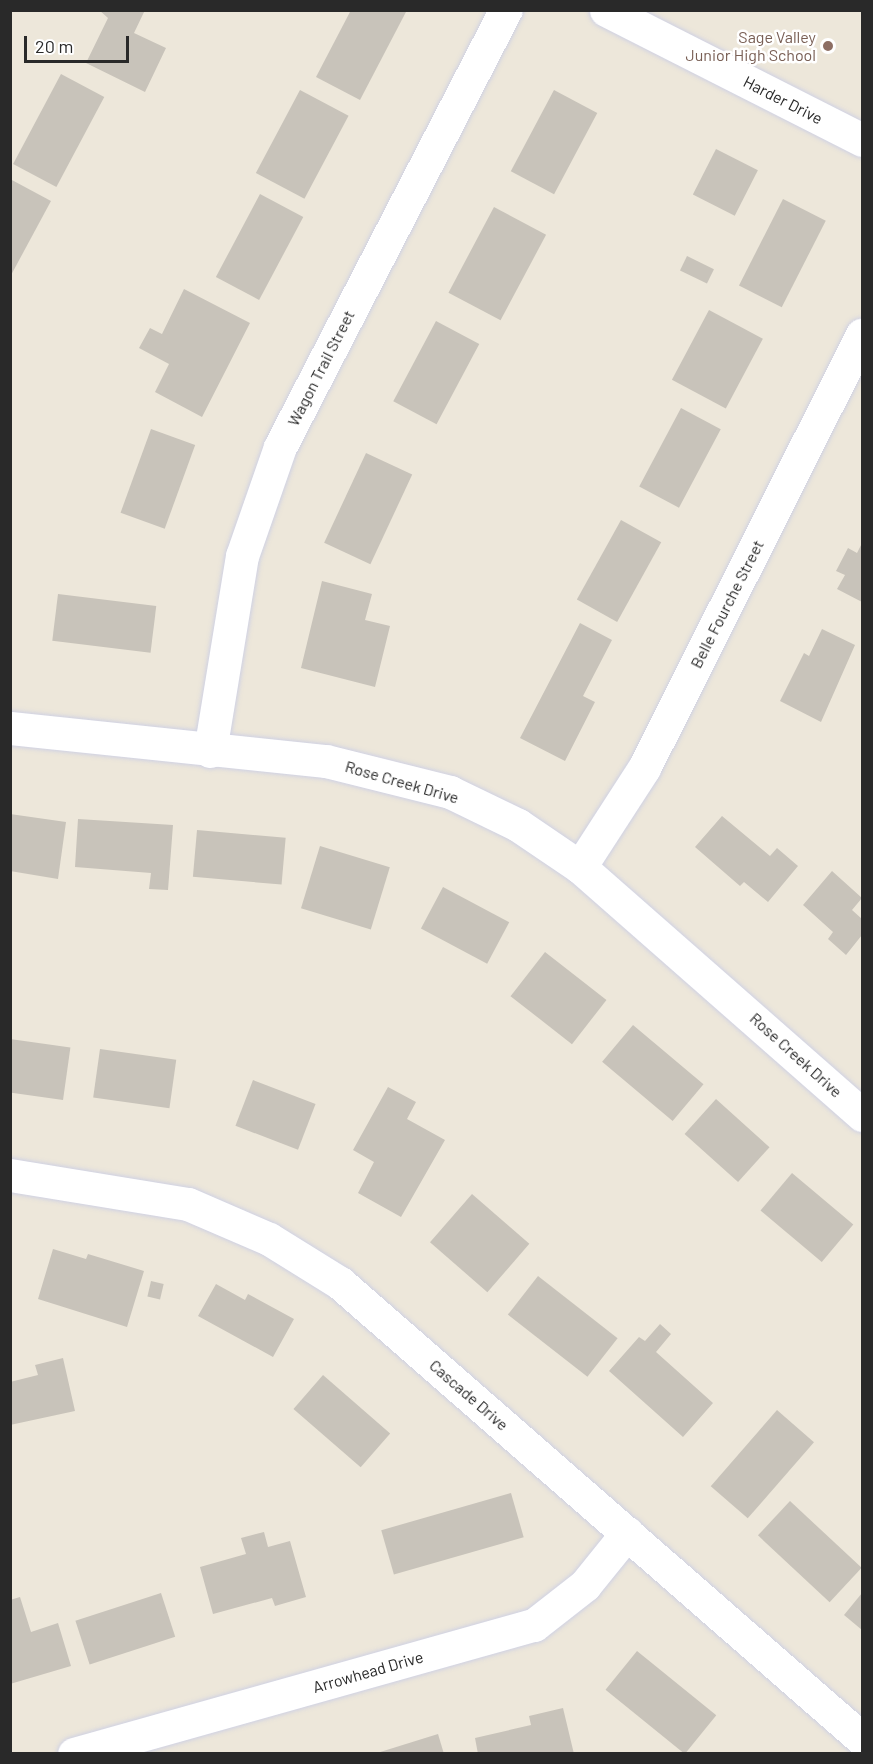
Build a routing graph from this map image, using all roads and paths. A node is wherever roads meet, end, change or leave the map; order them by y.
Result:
1 (506, 10) edge
2 (606, 10) edge
3 (862, 140) edge
4 (862, 334) edge
5 (10, 728) edge
6 (210, 751) junction
7 (580, 867) junction
8 (862, 1115) edge
9 (10, 1175) edge
10 (627, 1533) junction
11 (862, 1739) edge
12 (74, 1754) edge

1 - 6 street, Wagon Trail Street
2 - 3 street, Harder Drive
4 - 7 street, Belle Fourche Street
5 - 6 street, Rose Creek Drive
6 - 7 street, Rose Creek Drive
7 - 8 street, Rose Creek Drive
9 - 10 street, Cascade Drive
10 - 11 street, Cascade Drive
10 - 12 street, Arrowhead Drive

